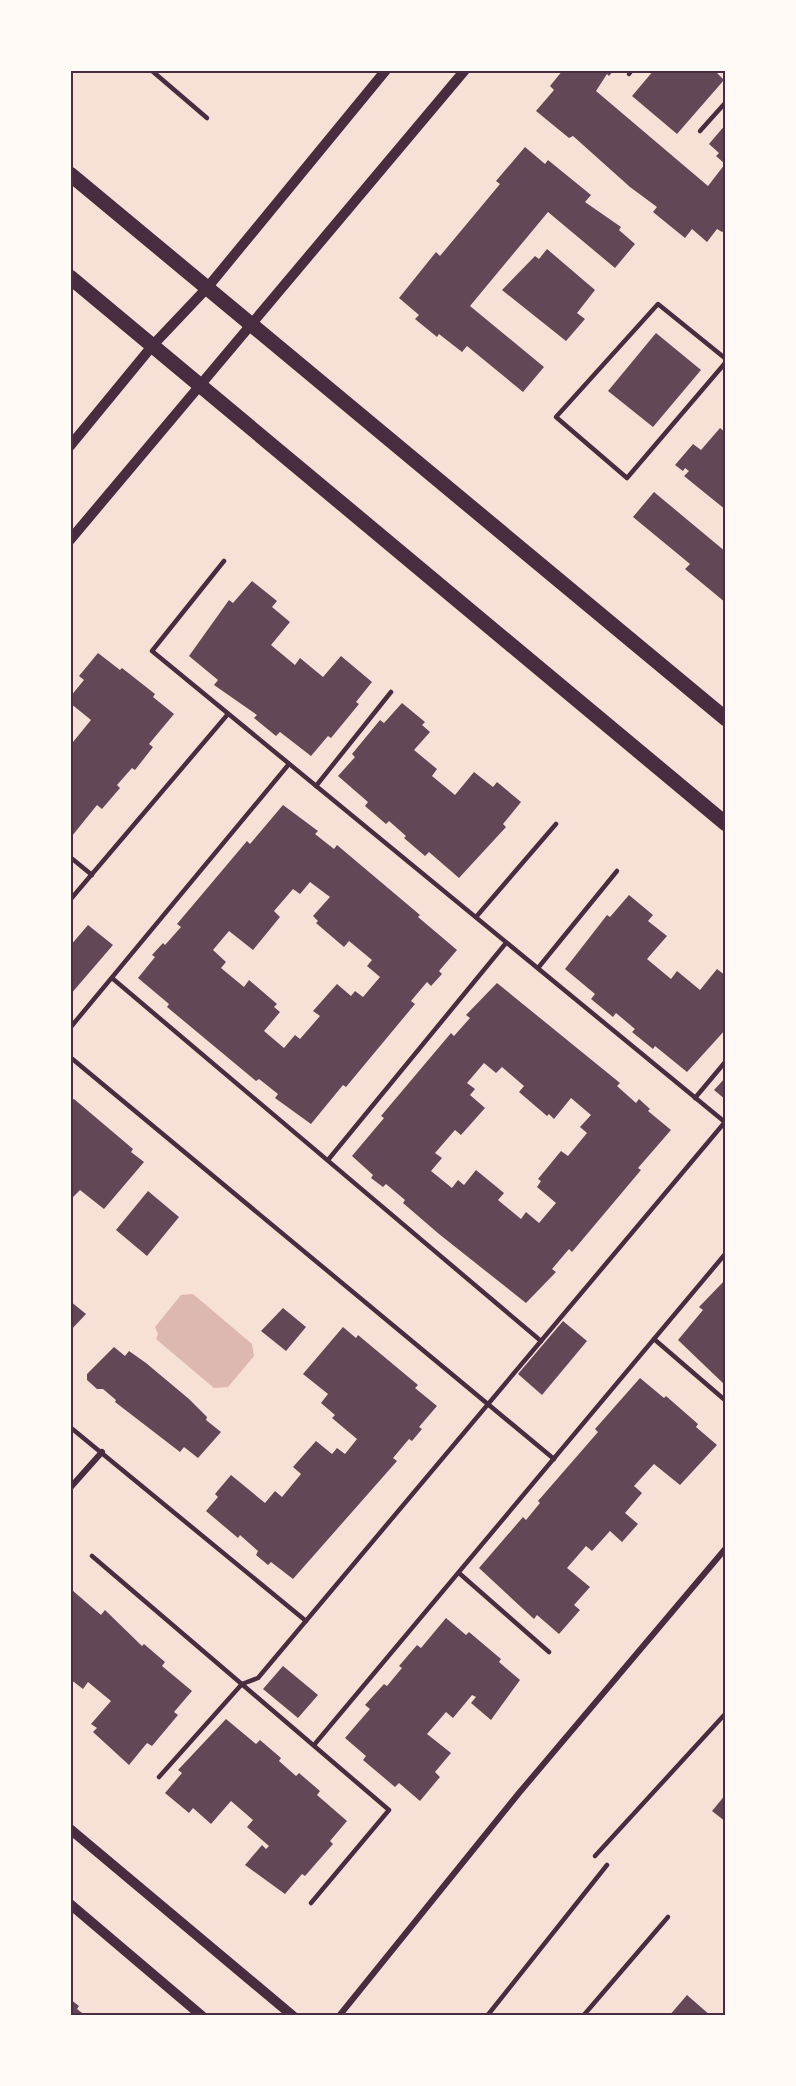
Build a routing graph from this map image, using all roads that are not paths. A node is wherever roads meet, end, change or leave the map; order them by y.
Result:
1 (151, 70) edge
2 (386, 70) edge
3 (465, 70) edge
4 (726, 102) edge
5 (207, 118) dead end
6 (700, 131) dead end
7 (70, 174) edge
8 (70, 277) edge
9 (207, 288) junction
10 (252, 326) junction
11 (153, 345) junction
12 (726, 360) edge
13 (200, 385) junction
14 (70, 446) edge
15 (70, 540) edge
16 (224, 561) dead end
17 (391, 692) dead end
18 (228, 714) junction
19 (726, 719) edge
20 (289, 764) junction
21 (316, 786) junction
22 (556, 824) dead end
23 (726, 824) edge
24 (70, 857) edge
25 (617, 871) dead end
26 (92, 875) junction
27 (70, 900) edge
28 (476, 917) junction
29 (506, 943) junction
30 (538, 968) junction
31 (112, 978) junction
32 (70, 1028) edge
33 (70, 1057) edge
34 (726, 1061) edge
35 (696, 1098) junction
36 (725, 1122) edge
37 (328, 1160) junction
38 (726, 1253) edge
39 (654, 1339) junction
40 (541, 1341) junction
41 (726, 1401) edge
42 (488, 1404) junction
43 (70, 1427) edge
44 (102, 1452) junction
45 (554, 1459) junction
46 (70, 1488) edge
47 (726, 1548) edge
48 (92, 1556) dead end
49 (459, 1573) junction
50 (306, 1620) junction
51 (549, 1652) dead end
52 (242, 1684) junction
53 (726, 1713) edge
54 (314, 1745) junction
55 (159, 1777) dead end
56 (70, 1829) edge
57 (595, 1856) dead end
58 (606, 1865) dead end
59 (311, 1903) dead end
60 (70, 1904) edge
61 (668, 1917) dead end
62 (202, 2016) edge
63 (293, 2016) edge
64 (339, 2016) edge
65 (487, 2016) edge
66 (583, 2016) edge

1 - 5 lane
2 - 9 street
3 - 10 street
4 - 6 lane
7 - 9 main road
8 - 11 main road
9 - 10 main road
9 - 11 street
10 - 13 street
10 - 19 main road
11 - 13 main road
11 - 14 street
12 - 12 lane
13 - 15 street
13 - 23 main road
16 - 18 lane
17 - 21 lane
18 - 20 lane
18 - 26 lane
20 - 21 lane
20 - 31 lane
21 - 28 lane
22 - 28 lane
24 - 26 lane
25 - 30 lane
26 - 27 lane
28 - 29 lane
29 - 30 lane
29 - 37 lane
30 - 35 lane
31 - 32 lane
31 - 37 lane
33 - 42 lane
34 - 35 lane
35 - 36 lane
36 - 40 lane
37 - 40 lane
38 - 39 lane
39 - 41 lane
39 - 45 lane
40 - 42 lane
42 - 45 lane
42 - 50 lane
43 - 44 lane
44 - 46 street
44 - 50 lane
45 - 49 lane
47 - 64 street
48 - 52 lane
49 - 51 lane
49 - 54 lane
50 - 52 lane
52 - 54 lane
52 - 55 lane
53 - 57 lane
54 - 59 lane
56 - 63 street
58 - 65 lane
60 - 62 street
61 - 66 lane

